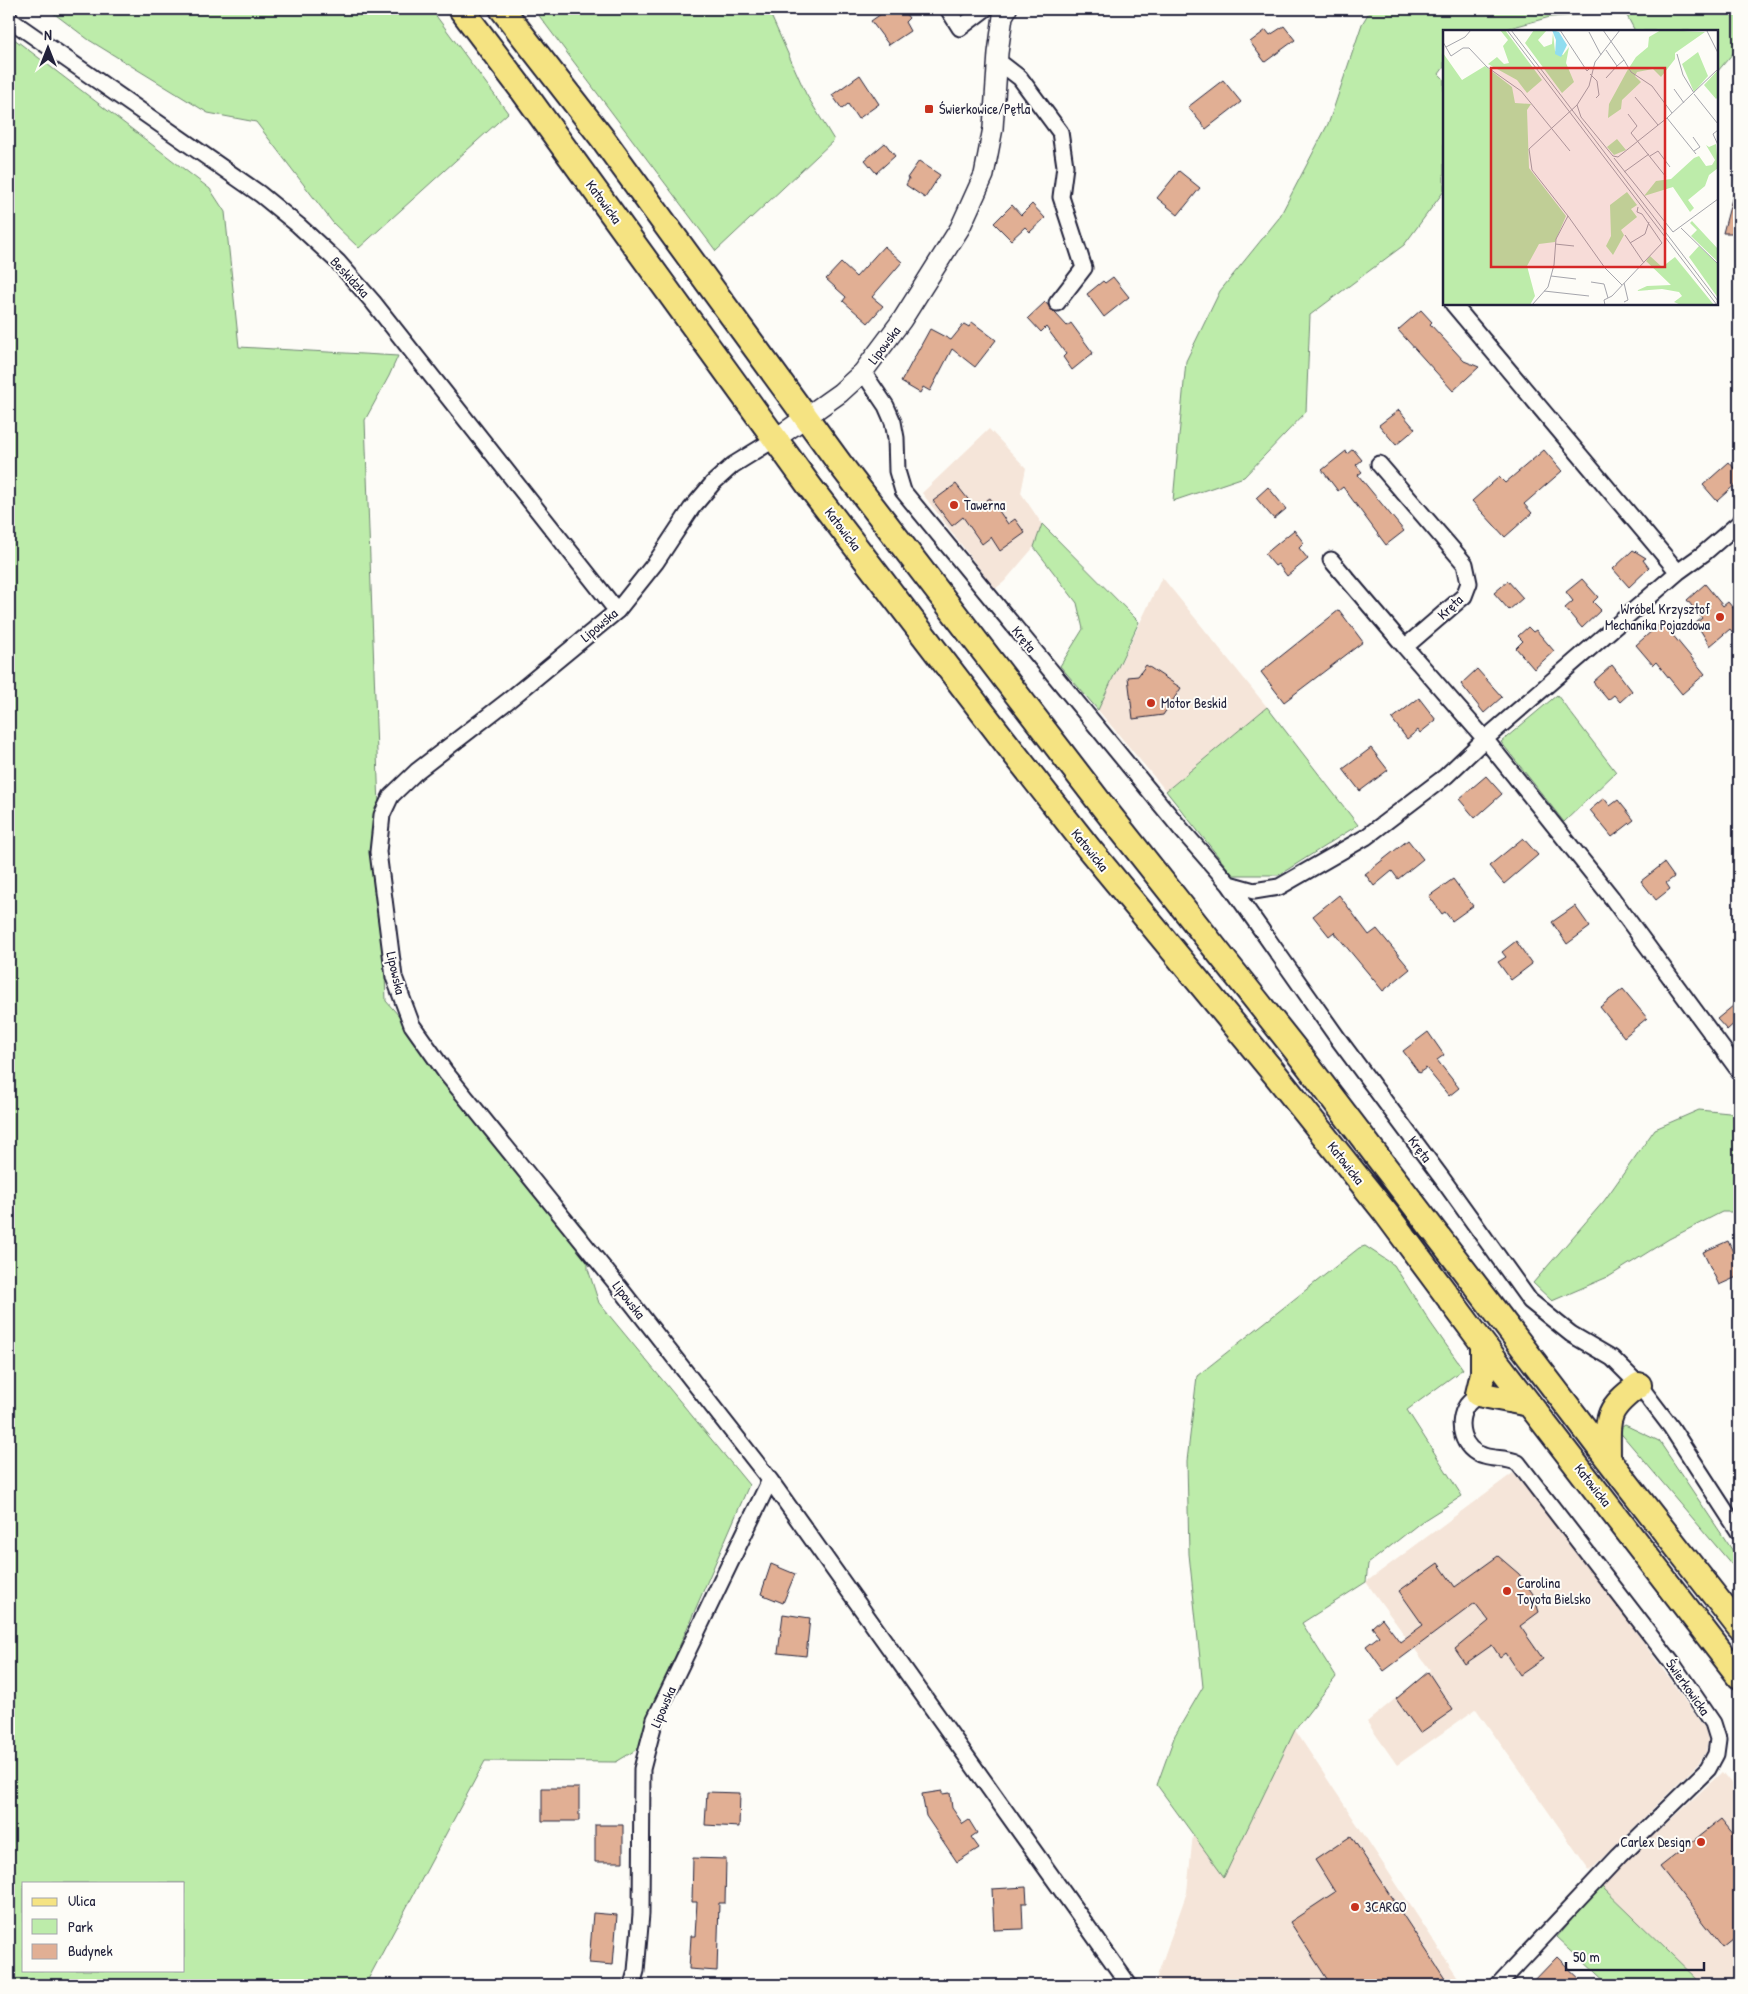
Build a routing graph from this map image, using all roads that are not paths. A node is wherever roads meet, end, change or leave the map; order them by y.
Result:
1 (461, 9) edge
2 (502, 9) edge
3 (948, 9) edge
4 (985, 9) edge
5 (1007, 9) edge
6 (9, 19) edge
7 (998, 60) junction
8 (1057, 303) dead end
9 (1454, 305) edge
10 (863, 372) junction
11 (805, 418) junction
12 (775, 439) junction
13 (1379, 464) dead end
14 (1739, 523) edge
15 (1331, 560) dead end
16 (1678, 572) junction
17 (617, 611) junction
18 (1404, 647) junction
19 (1486, 739) junction
20 (1229, 884) junction
21 (1739, 1070) edge
22 (1483, 1344) junction
23 (1640, 1385) junction
24 (1478, 1394) junction
25 (1529, 1404) junction
26 (1608, 1459) junction
27 (770, 1480) junction
28 (1739, 1532) edge
29 (1739, 1627) edge
30 (1739, 1676) edge
31 (632, 1985) edge
32 (1129, 1985) edge
33 (1498, 1985) edge

1 - 12 main road, Katowicka
2 - 11 main road, Katowicka
3 - 4 street
5 - 7 street, Lipowska
6 - 17 street, Beskidzka
7 - 8 street
7 - 10 street, Lipowska
9 - 16 street
10 - 11 street, Lipowska
10 - 20 street, Kręta
11 - 12 street, Lipowska
11 - 26 main road, Katowicka
12 - 17 street, Lipowska
12 - 22 main road, Katowicka
13 - 18 street, Kręta
14 - 16 street
15 - 18 street
16 - 19 street
17 - 27 street, Lipowska
18 - 19 street
19 - 20 street
19 - 21 street
20 - 23 street, Kręta
22 - 24 main road
22 - 25 main road, Katowicka
23 - 26 main road
23 - 28 street
24 - 25 main road
24 - 33 street, Świerkowicka
25 - 30 main road, Katowicka
26 - 29 main road, Katowicka
27 - 31 street, Lipowska
27 - 32 street

